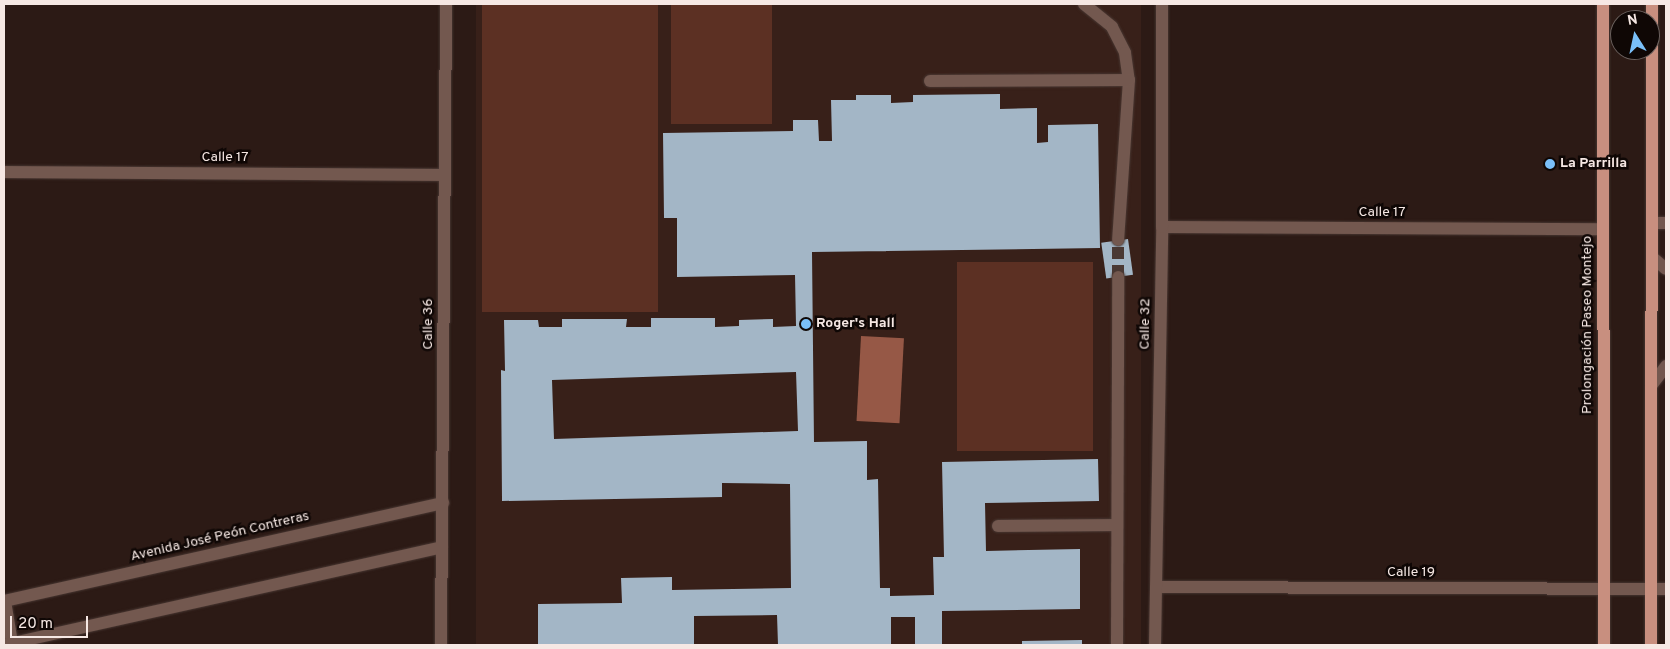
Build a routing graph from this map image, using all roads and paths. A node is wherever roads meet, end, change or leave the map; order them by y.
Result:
1 (446, 4) edge
2 (1084, 4) edge
3 (1162, 4) edge
4 (1603, 4) edge
5 (1652, 4) edge
6 (1129, 80) junction
7 (930, 81) dead end
8 (4, 172) edge
9 (445, 175) junction
10 (1652, 223) junction
11 (1666, 223) edge
12 (1162, 226) junction
13 (1602, 229) junction
14 (1118, 240) tunnel mouth
15 (1652, 257) junction
16 (1666, 269) edge
17 (1118, 277) tunnel mouth
18 (1666, 366) edge
19 (1651, 386) junction
20 (443, 503) junction
21 (1116, 525) junction
22 (998, 526) dead end
23 (442, 547) junction
24 (1156, 587) junction
25 (1604, 589) junction
26 (1651, 589) junction
27 (1666, 589) edge
28 (5, 601) edge
29 (8, 644) edge
30 (441, 645) edge
31 (1117, 645) edge
32 (1155, 645) edge
33 (1604, 645) edge
34 (1651, 645) edge

1 - 9 street, Calle 36
2 - 6 street
3 - 12 street, Calle 32
4 - 13 main road, Prolongación Paseo Montejo
5 - 10 main road
6 - 7 street
6 - 14 street
8 - 9 street, Calle 17
9 - 20 street, Calle 36
10 - 11 street
10 - 15 main road
12 - 13 street, Calle 17
12 - 24 street, Calle 32
13 - 25 main road, Prolongación Paseo Montejo
15 - 16 street
15 - 19 main road
17 - 21 street
18 - 19 street
19 - 26 main road
20 - 23 street, Calle 36
20 - 28 street, Avenida José Peón Contreras
21 - 22 street
21 - 31 street
23 - 29 street
23 - 30 street, Calle 36
24 - 25 street, Calle 19
24 - 32 street, Calle 32
25 - 26 street, Calle 19
25 - 33 main road, Prolongación Paseo Montejo
26 - 27 street, Calle 19
26 - 34 main road
28 - 29 street

